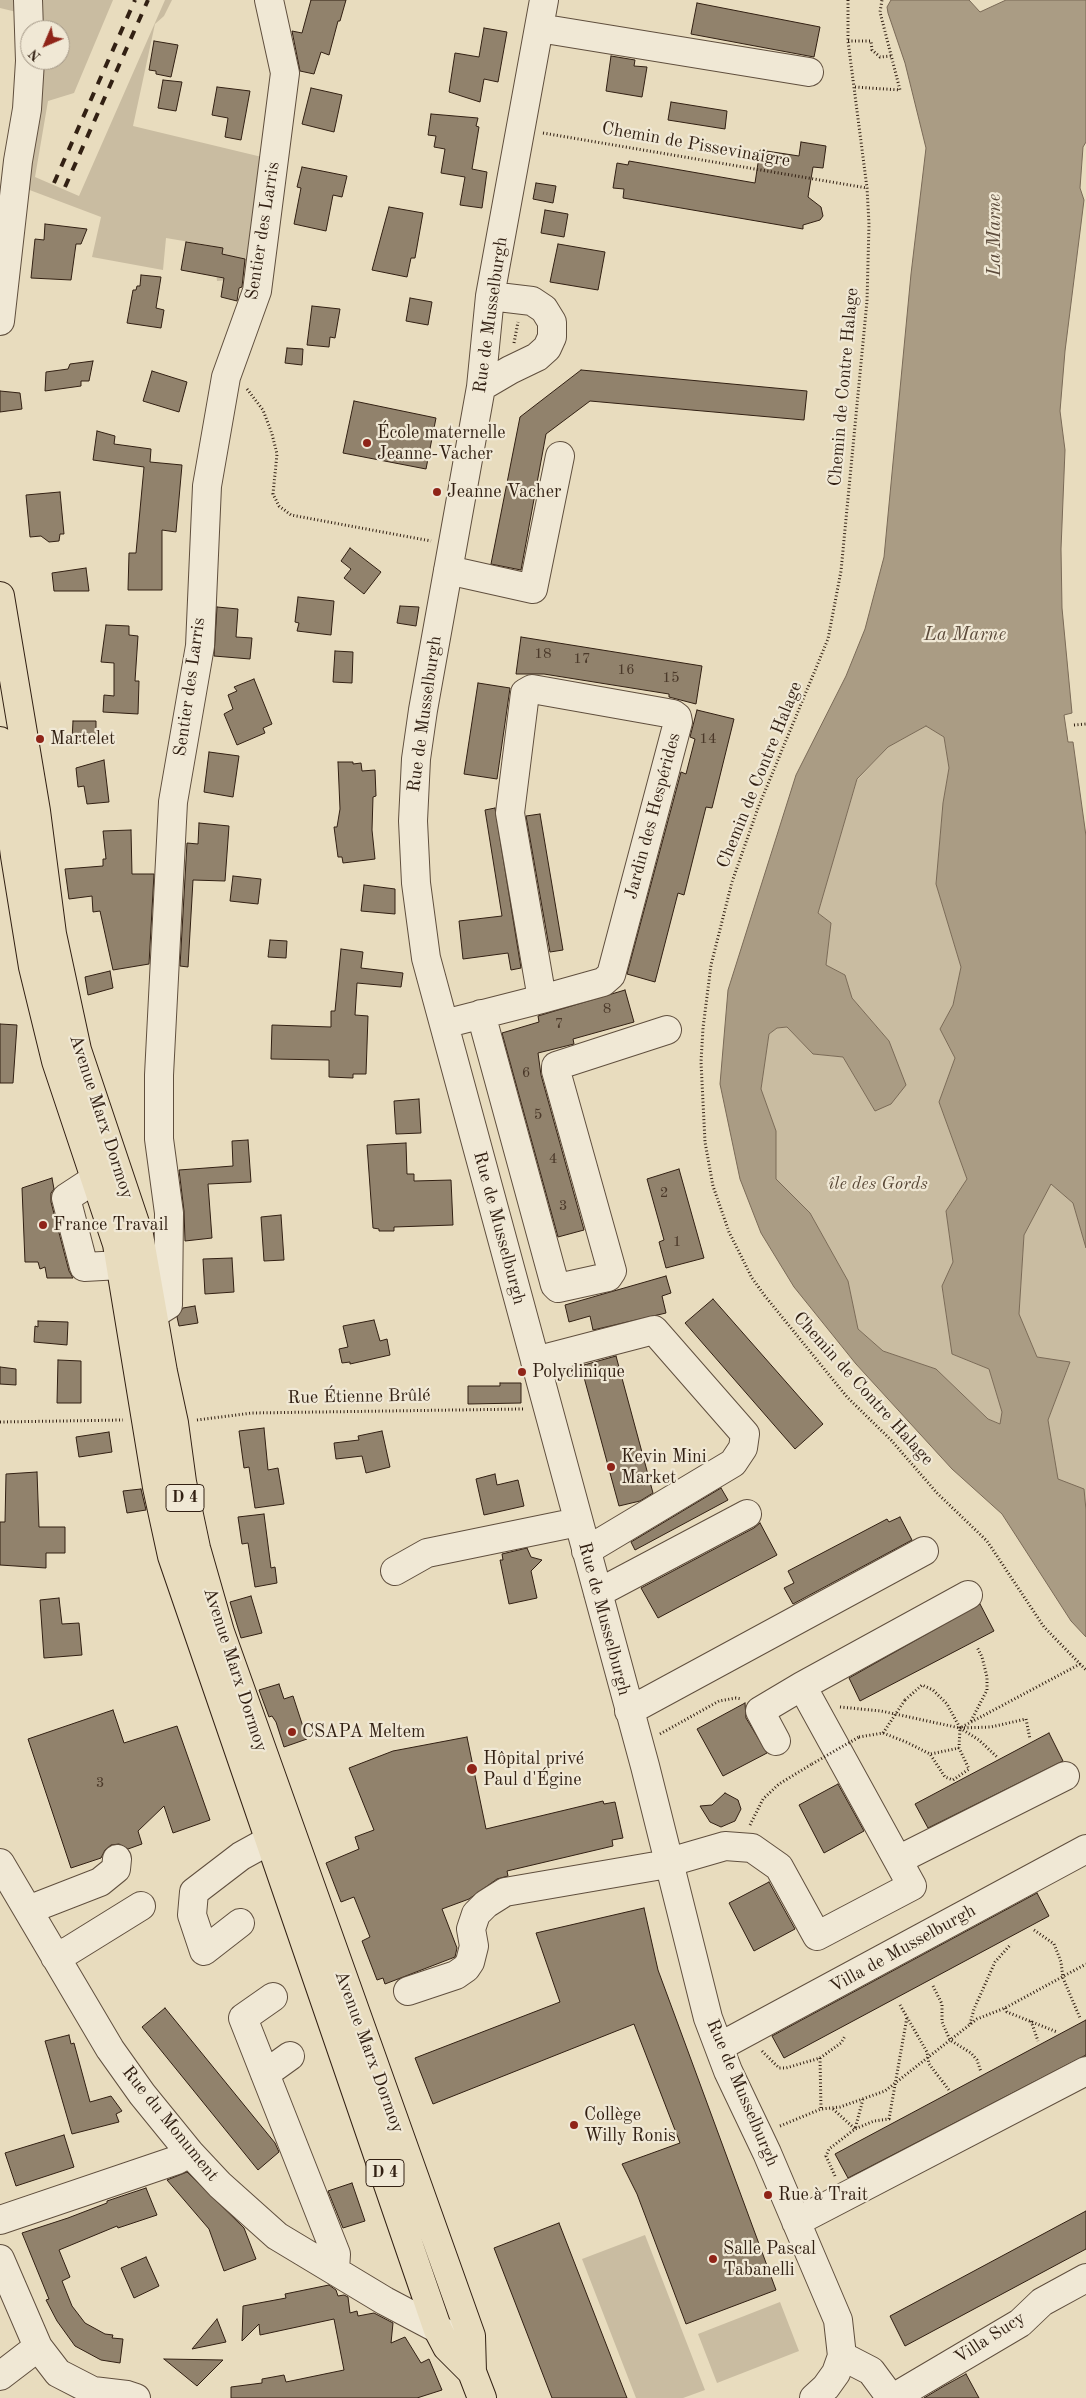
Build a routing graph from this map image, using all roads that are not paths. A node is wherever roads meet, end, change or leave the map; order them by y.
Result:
1 (28, 0) edge
2 (269, 0) edge
3 (544, 0) edge
4 (539, 28) junction
5 (809, 72) dead end
6 (490, 296) junction
7 (0, 321) edge
8 (481, 387) junction
9 (560, 456) dead end
10 (448, 570) junction
11 (0, 596) edge
12 (0, 741) edge
13 (41, 849) junction
14 (7, 859) edge
15 (542, 999) junction
16 (481, 1014) junction
17 (444, 1024) junction
18 (666, 1030) dead end
19 (95, 1179) junction
20 (121, 1266) junction
21 (552, 1275) junction
22 (514, 1283) junction
23 (152, 1315) junction
24 (535, 1361) junction
25 (747, 1514) dead end
26 (578, 1522) junction
27 (586, 1551) junction
28 (924, 1551) dead end
29 (395, 1571) dead end
30 (598, 1593) junction
31 (968, 1595) dead end
32 (808, 1697) junction
33 (629, 1711) junction
34 (776, 1741) dead end
35 (1065, 1776) dead end
36 (270, 1840) junction
37 (1086, 1849) edge
38 (117, 1859) dead end
39 (898, 1860) junction
40 (0, 1863) edge
41 (670, 1863) junction
42 (141, 1906) dead end
43 (28, 1910) junction
44 (240, 1923) dead end
45 (55, 1957) junction
46 (408, 1991) dead end
47 (273, 1997) dead end
48 (719, 2047) junction
49 (290, 2056) dead end
50 (1086, 2071) edge
51 (265, 2074) junction
52 (190, 2153) junction
53 (0, 2220) edge
54 (796, 2222) junction
55 (0, 2259) edge
56 (335, 2270) junction
57 (1086, 2278) edge
58 (438, 2330) junction
59 (38, 2347) junction
60 (842, 2356) junction
61 (472, 2372) junction
62 (0, 2376) edge
63 (136, 2398) edge
64 (482, 2398) edge
65 (814, 2398) edge
66 (892, 2398) edge

1 - 7 street
2 - 23 street, Sentier des Larris
3 - 4 street, Rue de Musselburgh
4 - 5 street
4 - 6 street, Rue de Musselburgh
6 - 8 street, Rue de Musselburgh
6 - 8 street
8 - 10 street, Rue de Musselburgh
9 - 10 street
10 - 17 street, Rue de Musselburgh
11 - 13 main road, Avenue Marx Dormoy / D 4
12 - 14 main road, Avenue Marx Dormoy / D 4
13 - 14 street
13 - 23 main road, Avenue Marx Dormoy / D 4
14 - 19 main road, Avenue Marx Dormoy / D 4
15 - 15 street, Jardin des Hespérides
15 - 16 street, Jardin des Hespérides
16 - 17 street, Jardin des Hespérides
16 - 21 street
17 - 22 street, Rue de Musselburgh
18 - 21 street
19 - 20 main road, Avenue Marx Dormoy / D 4
19 - 20 street
20 - 36 main road, Avenue Marx Dormoy / D 4
21 - 22 street
22 - 24 street, Rue de Musselburgh
23 - 61 main road, Avenue Marx Dormoy / D 4
24 - 26 street, Rue de Musselburgh
24 - 27 street
25 - 30 street
26 - 27 street, Rue de Musselburgh
26 - 29 street
27 - 30 street, Rue de Musselburgh
28 - 33 street
30 - 33 street, Rue de Musselburgh
31 - 32 street
32 - 34 street
32 - 39 street
33 - 41 street, Rue de Musselburgh
35 - 39 street
36 - 44 street
36 - 58 main road, Avenue Marx Dormoy / D 4
37 - 48 street, Villa de Musselburgh
38 - 43 street
39 - 41 street
40 - 43 street, Rue du Monument
41 - 46 street
41 - 48 street, Rue de Musselburgh
42 - 45 street
43 - 45 street, Rue du Monument
45 - 52 street, Rue du Monument
47 - 51 street
48 - 54 street, Rue de Musselburgh
49 - 51 street
50 - 54 street
51 - 56 street
52 - 53 street
52 - 56 street, Rue du Monument
54 - 60 street, Rue de Musselburgh
55 - 59 street
56 - 58 street, Rue du Monument
57 - 66 street, Villa Sucy
58 - 61 main road, Avenue Marx Dormoy / D 4
59 - 62 street
59 - 63 street
60 - 65 street
60 - 66 street
61 - 64 main road, D 4

